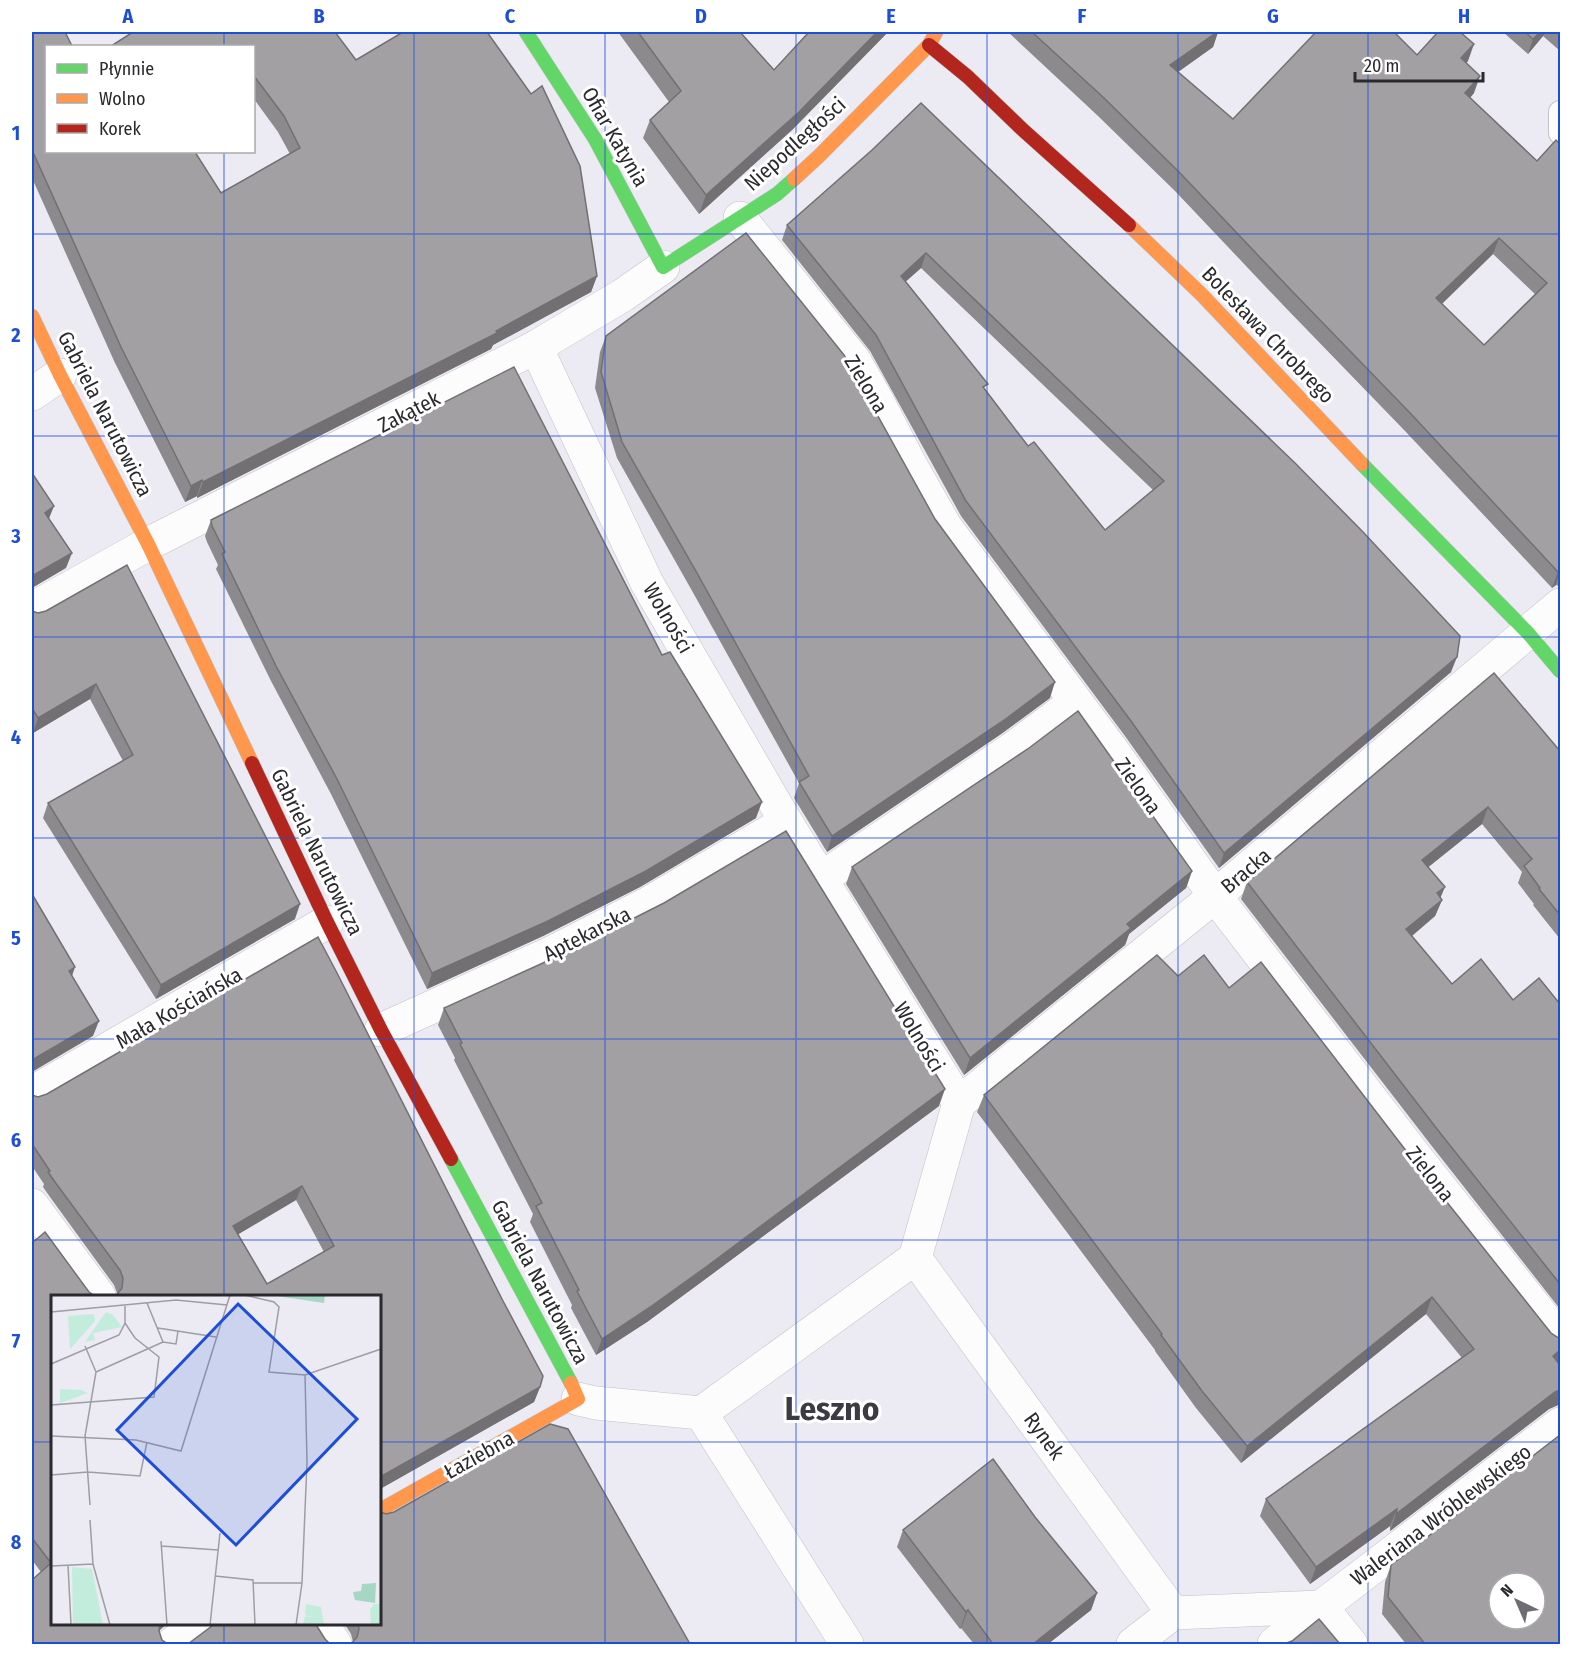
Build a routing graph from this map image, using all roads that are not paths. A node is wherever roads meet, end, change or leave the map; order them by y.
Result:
1 (526, 32) edge
2 (936, 32) edge
3 (929, 45) junction
4 (1560, 112) edge
5 (1560, 133) edge
6 (740, 218) junction
7 (663, 267) junction
8 (32, 316) edge
9 (536, 347) junction
10 (60, 375) junction
11 (32, 394) edge
12 (148, 544) junction
13 (1560, 605) edge
14 (32, 609) edge
15 (1528, 633) junction
16 (1560, 671) edge
17 (1076, 702) junction
18 (786, 822) junction
19 (822, 878) junction
20 (1215, 896) junction
21 (327, 922) junction
22 (381, 1030) junction
23 (32, 1093) edge
24 (959, 1103) junction
25 (32, 1205) edge
26 (915, 1258) junction
27 (98, 1295) edge
28 (1560, 1338) edge
29 (578, 1399) junction
30 (700, 1413) junction
31 (1560, 1424) edge
32 (381, 1509) edge
33 (1321, 1607) junction
34 (1173, 1613) junction
35 (196, 1625) edge
36 (323, 1625) edge
37 (172, 1644) edge
38 (335, 1644) edge
39 (848, 1644) edge
40 (1133, 1644) edge
41 (1274, 1644) edge
42 (1351, 1644) edge

1 - 7 street, Ofiar Katynia
2 - 3 street, Niepodległości
3 - 6 street, Niepodległości
3 - 15 street, Bolesława Chrobrego
4 - 5 lane
6 - 7 street, Niepodległości
6 - 17 street, Zielona
7 - 9 street, Zakątek
8 - 10 street, Gabriela Narutowicza
9 - 12 street, Zakątek
9 - 18 street, Wolności
10 - 11 street
10 - 12 street, Gabriela Narutowicza
12 - 14 street, Zakątek
12 - 21 street, Gabriela Narutowicza
13 - 15 street, Bracka
15 - 16 street, Bolesława Chrobrego
15 - 20 street, Bracka
17 - 19 street
17 - 20 street, Zielona
18 - 19 street, Wolności
18 - 22 street, Aptekarska
19 - 24 street, Wolności
20 - 24 street, Bracka
20 - 28 street, Zielona
21 - 22 street, Gabriela Narutowicza
21 - 23 street, Mała Kościańska
22 - 29 street, Gabriela Narutowicza
24 - 26 street
25 - 27 street
26 - 30 street
26 - 34 street, Rynek
29 - 30 street
29 - 32 street, Łaziebna
30 - 39 street
31 - 33 street, Waleriana Wróblewskiego
33 - 34 street
33 - 41 street, Waleriana Wróblewskiego
33 - 42 street
34 - 40 street
35 - 37 street
36 - 38 street

